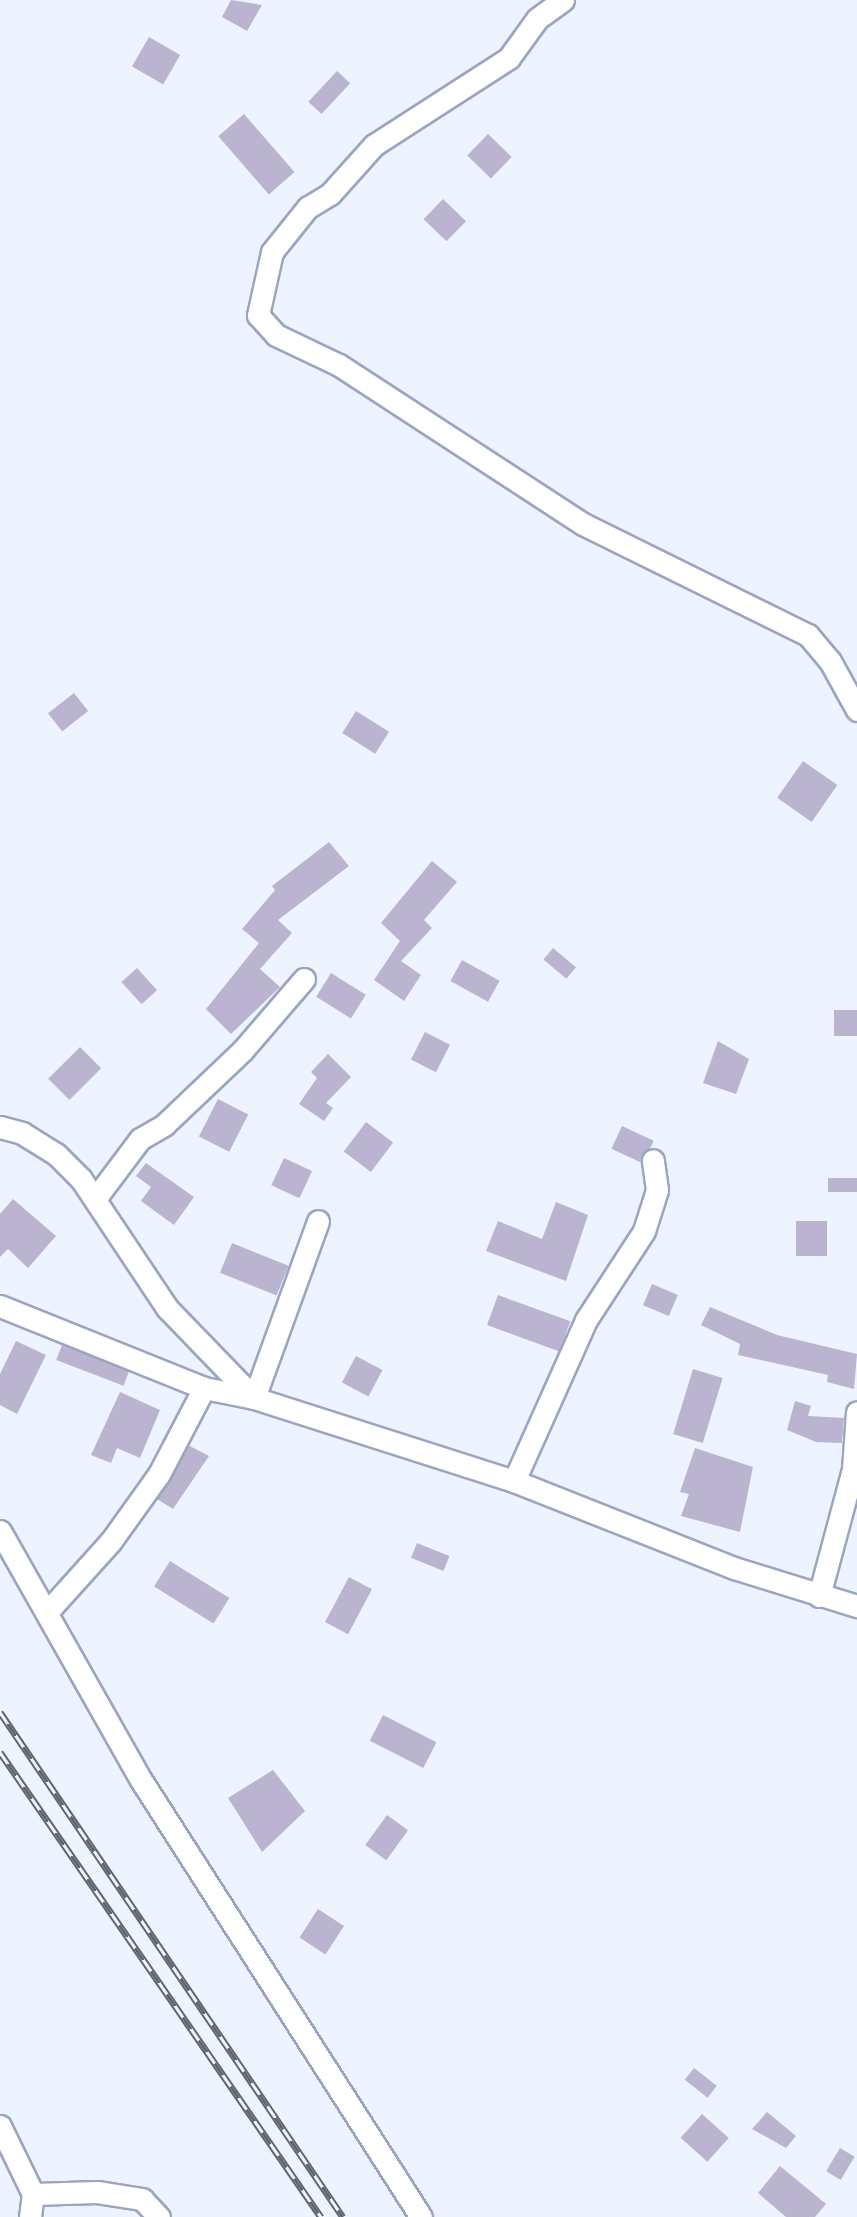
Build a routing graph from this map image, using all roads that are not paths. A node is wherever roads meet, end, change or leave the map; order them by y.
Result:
1 (563, 0) edge
2 (857, 710) edge
3 (304, 979) dead end
4 (0, 1127) edge
5 (653, 1160) dead end
6 (95, 1199) junction
7 (318, 1221) dead end
8 (0, 1306) edge
9 (204, 1388) junction
10 (254, 1398) junction
11 (857, 1412) edge
12 (514, 1481) junction
13 (0, 1531) edge
14 (819, 1596) junction
15 (857, 1606) edge
16 (48, 1611) junction
17 (0, 2126) edge
18 (33, 2194) junction
19 (30, 2217) edge
20 (159, 2217) edge
21 (421, 2217) edge

1 - 2 street
3 - 6 street
4 - 6 street
5 - 12 street
6 - 10 street
7 - 10 street
8 - 9 street
9 - 10 street
9 - 16 street
10 - 12 street
11 - 14 street
12 - 14 street
13 - 16 street
14 - 15 street
16 - 21 street
17 - 18 street
18 - 19 street
18 - 20 street

